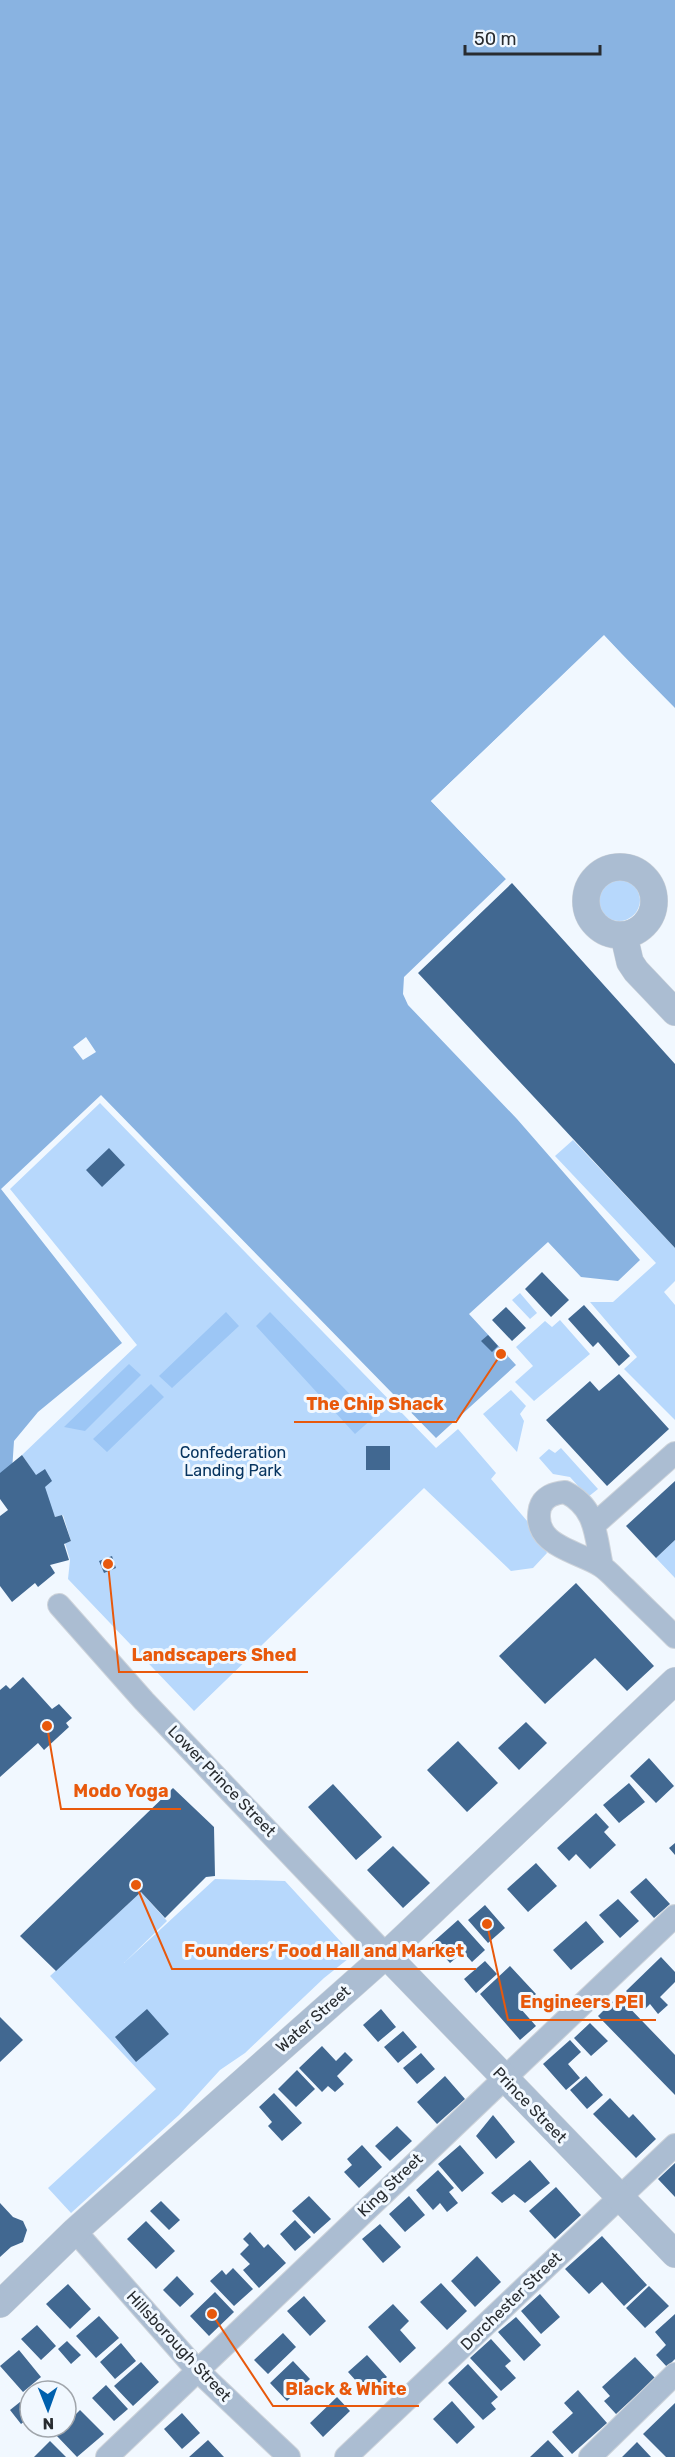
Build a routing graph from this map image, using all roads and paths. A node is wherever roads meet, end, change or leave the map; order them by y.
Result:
1 (624, 936) dead end
2 (675, 1011) edge
3 (675, 1453) edge
4 (595, 1524) junction
5 (602, 1566) junction
6 (59, 1605) dead end
7 (675, 1636) edge
8 (675, 1681) edge
9 (675, 1916) edge
10 (386, 1955) junction
11 (503, 2077) junction
12 (675, 2145) edge
13 (620, 2197) junction
14 (75, 2231) junction
15 (675, 2254) edge
16 (0, 2304) edge
17 (197, 2370) junction
18 (675, 2374) edge
19 (107, 2457) edge
20 (289, 2457) edge
21 (346, 2457) edge
22 (590, 2457) edge

1 - 2 street
3 - 4 street
4 - 5 street
4 - 5 street
5 - 7 street
6 - 10 street, Lower Prince Street
8 - 10 street, Water Street
9 - 11 street, King Street
10 - 11 street, Prince Street
10 - 14 street, Water Street
11 - 13 street, Prince Street
11 - 17 street, King Street
12 - 13 street, Dorchester Street
13 - 15 street, Prince Street
13 - 21 street, Dorchester Street
14 - 16 street, Water Street
14 - 17 street, Hillsborough Street
17 - 19 street, King Street
17 - 20 street, Hillsborough Street
18 - 22 street

